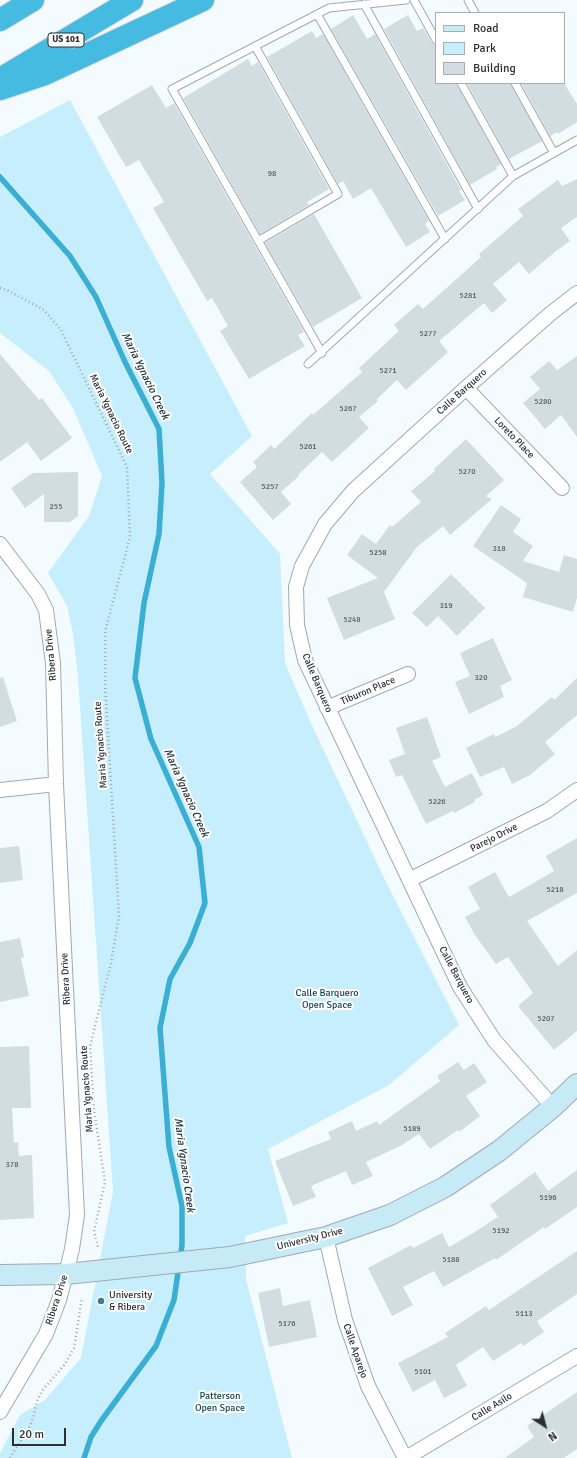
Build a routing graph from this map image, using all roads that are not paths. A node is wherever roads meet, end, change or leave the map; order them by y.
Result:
1 (33, 0) edge
2 (132, 0) edge
3 (203, 0) edge
4 (406, 0) edge
5 (414, 0) edge
6 (468, 0) edge
7 (364, 4) junction
8 (474, 12) edge
9 (317, 14) junction
10 (0, 20) edge
11 (435, 38) edge
12 (255, 46) junction
13 (0, 79) edge
14 (462, 84) edge
15 (516, 84) edge
16 (0, 89) edge
17 (577, 140) edge
18 (554, 153) junction
19 (513, 176) junction
20 (478, 208) junction
21 (445, 239) junction
22 (258, 241) junction
23 (577, 293) edge
24 (322, 352) junction
25 (308, 364) dead end
26 (466, 388) junction
27 (562, 488) dead end
28 (0, 544) edge
29 (408, 674) dead end
30 (327, 708) junction
31 (56, 784) junction
32 (0, 790) edge
33 (577, 790) edge
34 (408, 880) junction
35 (577, 1084) edge
36 (553, 1107) junction
37 (326, 1237) junction
38 (0, 1274) edge
39 (66, 1274) junction
40 (577, 1356) edge
41 (0, 1412) edge
42 (406, 1458) edge

1 - 10 highway
2 - 13 highway, US 101
3 - 16 highway
4 - 7 lane
5 - 11 lane
6 - 8 lane
7 - 9 lane
7 - 20 lane
9 - 12 lane
9 - 21 lane
12 - 22 lane
12 - 22 lane
14 - 19 lane
15 - 18 lane
17 - 18 lane
18 - 19 lane
19 - 20 lane
20 - 21 lane
21 - 24 lane
22 - 24 lane
23 - 26 street, Calle Barquero
24 - 25 lane
26 - 27 street, Loreto Place
26 - 30 street, Calle Barquero
28 - 31 street, Ribera Drive
29 - 30 street, Tiburon Place
30 - 34 street, Calle Barquero
31 - 32 street
31 - 39 street, Ribera Drive
33 - 34 street, Parejo Drive
34 - 36 street, Calle Barquero
35 - 36 street, University Drive
36 - 37 street, University Drive
37 - 39 street, University Drive
37 - 42 street, Calle Aparejo
38 - 39 street, University Drive
39 - 41 street, Ribera Drive
40 - 42 street, Calle Asilo

